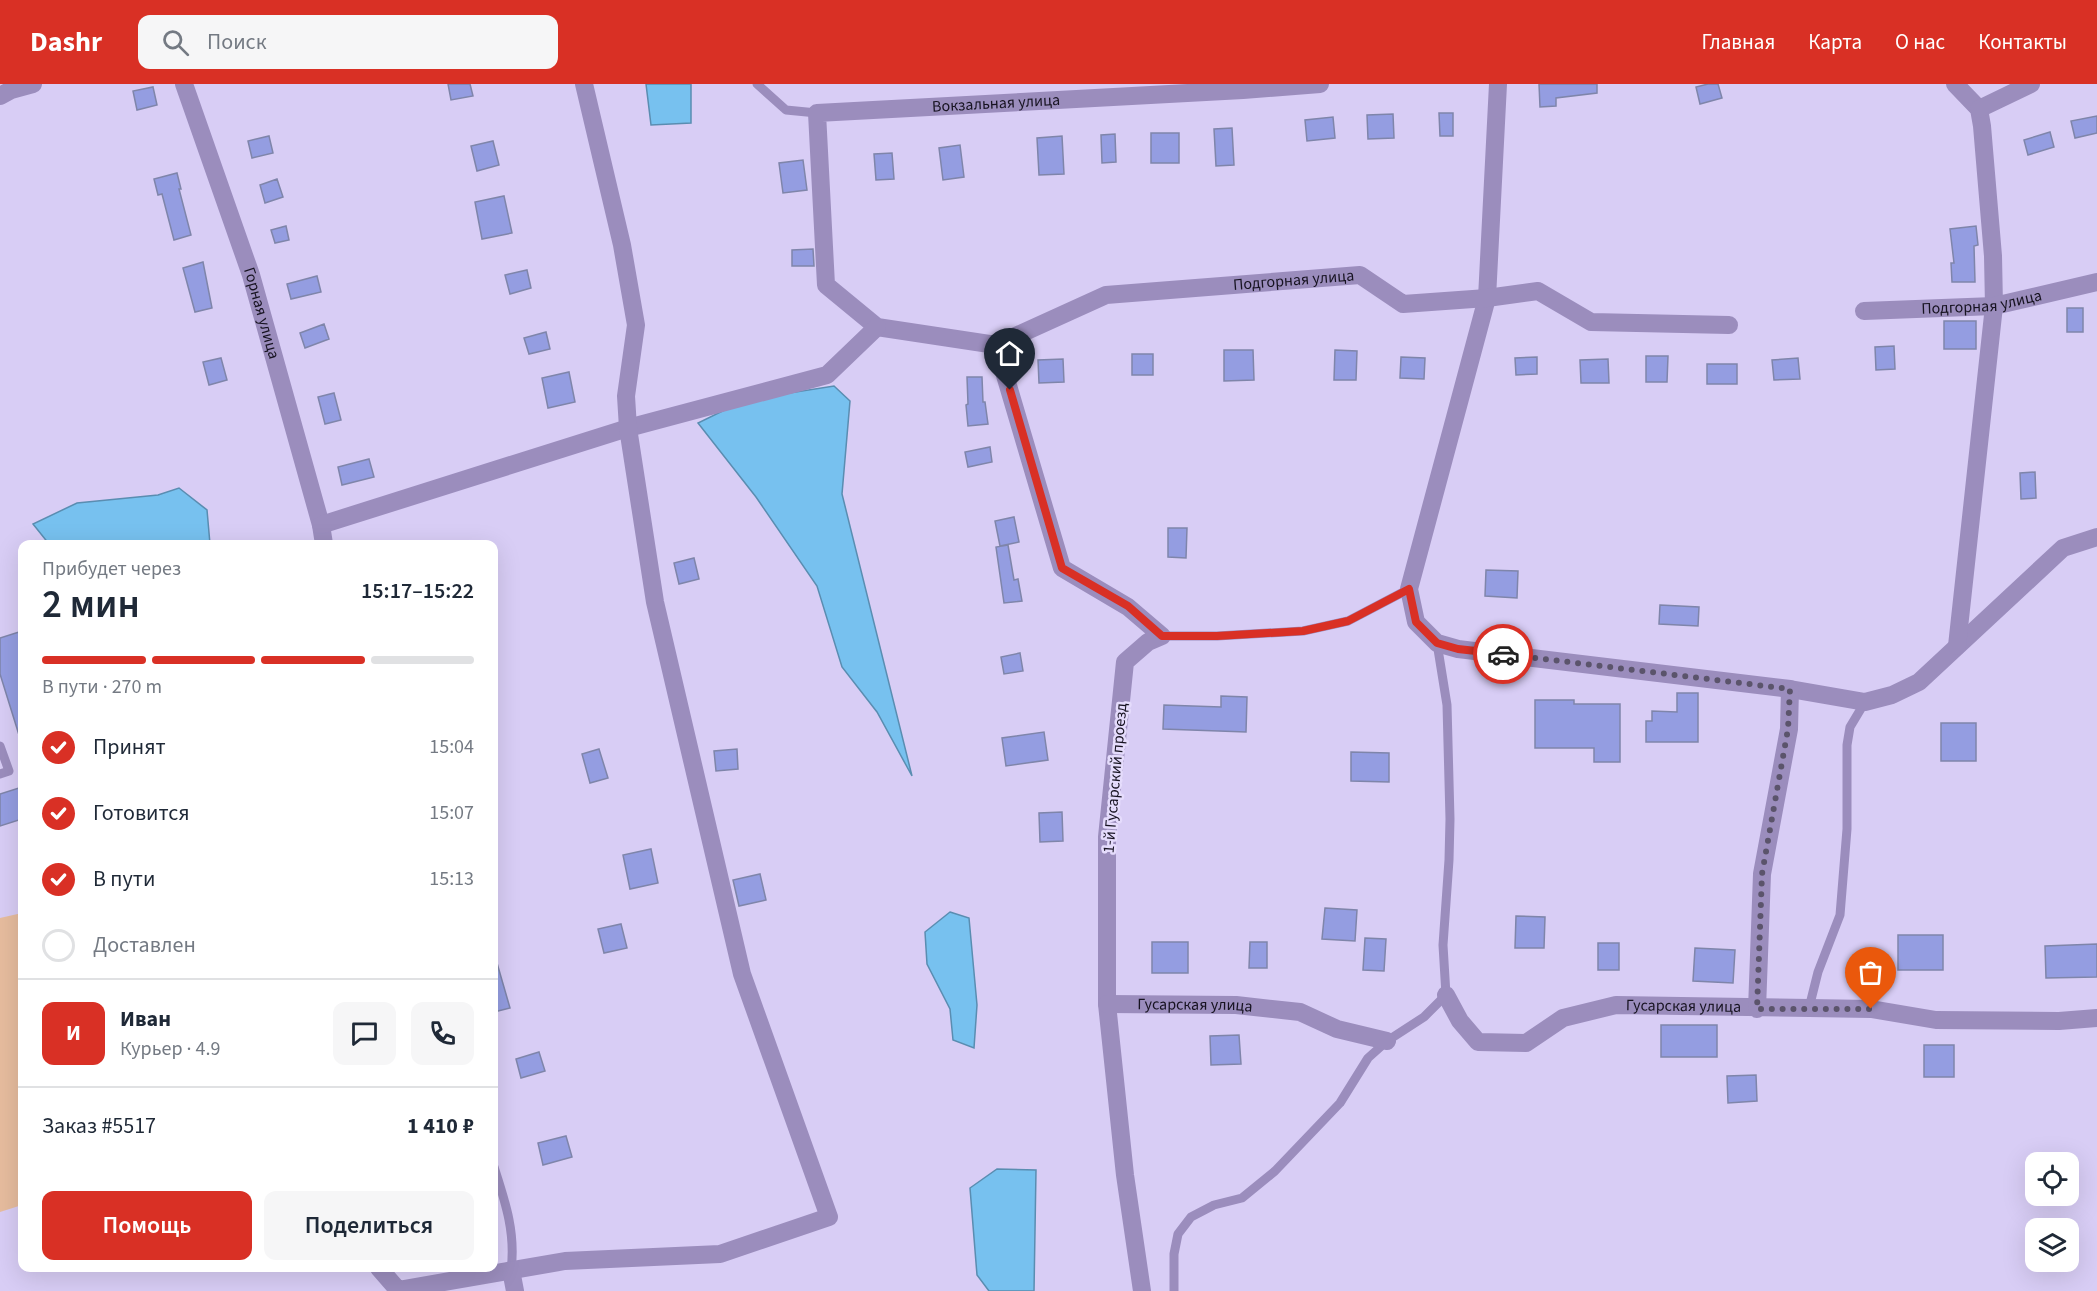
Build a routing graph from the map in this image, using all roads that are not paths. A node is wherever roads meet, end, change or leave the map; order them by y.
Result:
1 (33, 84) edge
2 (184, 84) edge
3 (584, 84) edge
4 (757, 84) edge
5 (1320, 84) edge
6 (1498, 84) edge
7 (1956, 84) edge
8 (2031, 84) edge
9 (0, 96) edge
10 (1978, 109) junction
11 (817, 113) junction
12 (2097, 282) edge
13 (1487, 298) junction
14 (1994, 306) junction
15 (1864, 311) dead end
16 (1729, 325) dead end
17 (876, 327) junction
18 (996, 345) junction
19 (628, 428) junction
20 (321, 525) junction
21 (2097, 537) edge
22 (323, 540) edge
23 (1409, 589) junction
24 (1162, 636) junction
25 (1437, 643) junction
26 (1957, 646) junction
27 (1790, 689) junction
28 (1865, 702) junction
29 (0, 746) edge
30 (0, 774) edge
31 (1446, 995) junction
32 (1107, 1004) junction
33 (1809, 1008) junction
34 (1757, 1009) junction
35 (2097, 1018) edge
36 (1388, 1041) junction
37 (498, 1179) edge
38 (511, 1270) junction
39 (382, 1272) edge
40 (515, 1291) edge
41 (1142, 1291) edge
42 (1174, 1291) edge

1 - 9 street
2 - 20 street, Горная улица
3 - 19 street
4 - 11 lane
5 - 11 street, Вокзальная улица
6 - 13 street
7 - 10 street
8 - 10 street
10 - 14 street
11 - 17 street
12 - 14 street, Подгорная улица
13 - 16 street, Подгорная улица
13 - 18 street, Подгорная улица
13 - 23 street
14 - 15 street, Подгорная улица
14 - 26 street
17 - 18 street
17 - 19 street
18 - 24 street
19 - 20 street
19 - 38 street
20 - 22 street, Горная улица
21 - 26 street
23 - 24 lane
23 - 25 street
24 - 32 street, 1-й Гусарский проезд
25 - 27 street
25 - 31 lane
26 - 28 street
27 - 28 street
27 - 34 street
28 - 33 lane
29 - 30 lane
31 - 34 street, Гусарская улица
31 - 36 lane
32 - 36 street, Гусарская улица
32 - 41 street, 1-й Гусарский проезд
33 - 34 street, Гусарская улица
33 - 35 street, Гусарская улица
36 - 42 lane
37 - 38 lane
38 - 39 street
38 - 40 street

